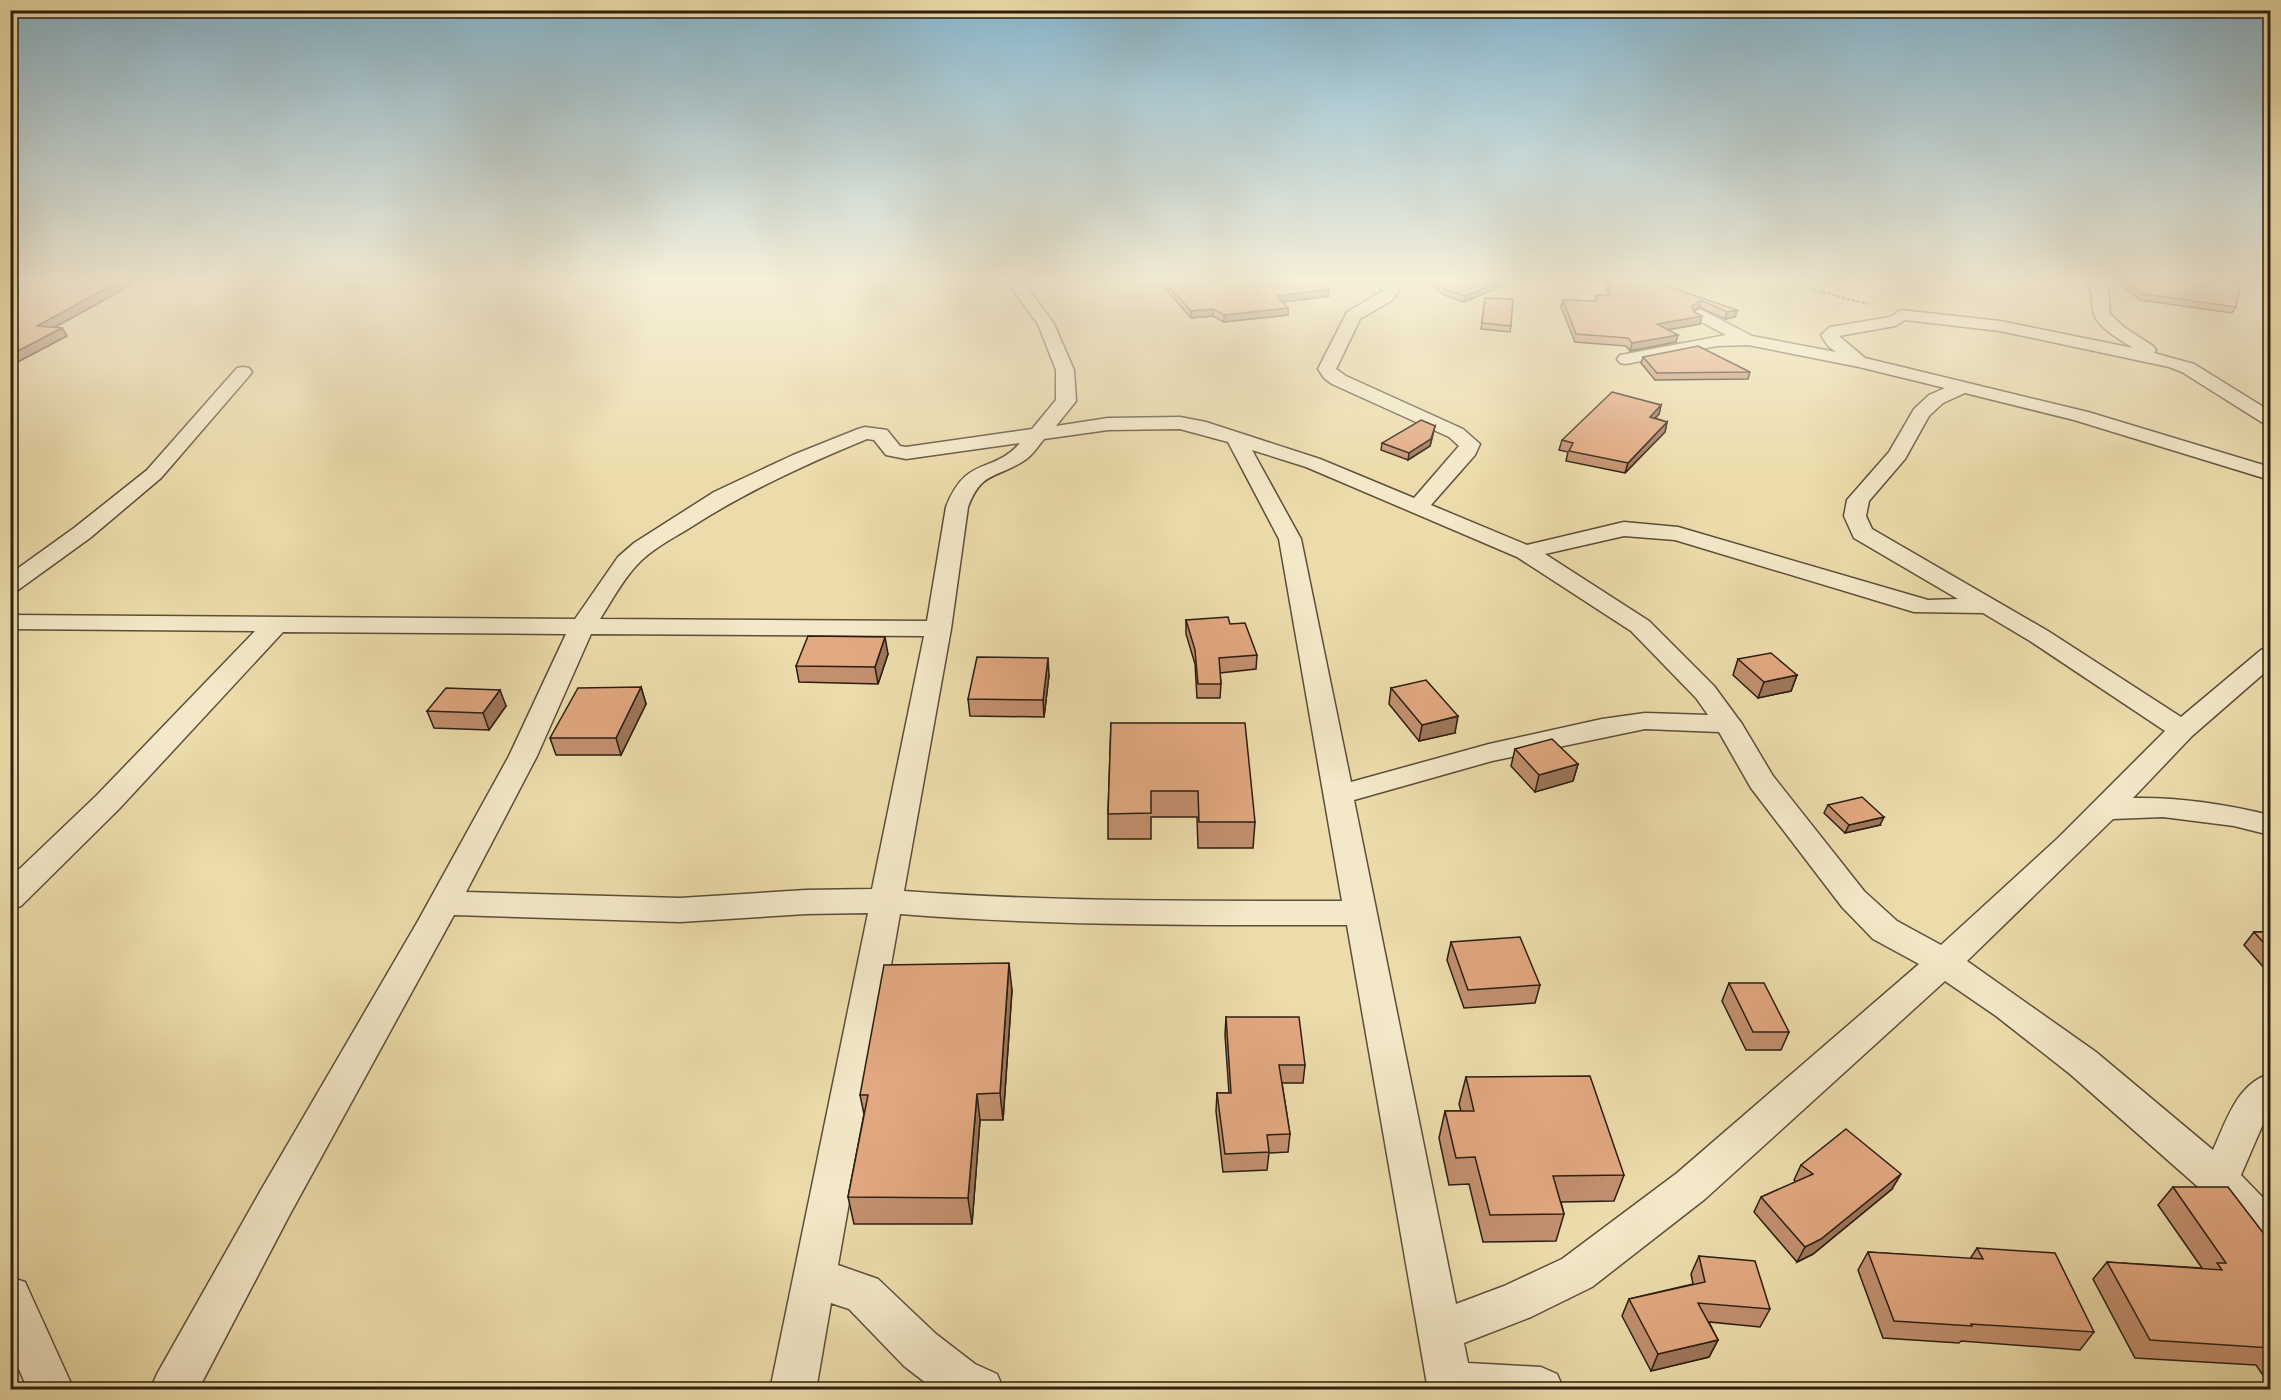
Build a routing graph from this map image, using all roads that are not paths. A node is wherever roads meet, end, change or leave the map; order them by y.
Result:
1 (1054, 344) edge
2 (1339, 344) edge
3 (1705, 344) edge
4 (1770, 344) edge
5 (1837, 344) edge
6 (2088, 344) edge
7 (2138, 344) edge
8 (2153, 358) junction
9 (1626, 359) dead end
10 (1858, 362) junction
11 (243, 372) dead end
12 (1961, 388) junction
13 (2271, 419) edge
14 (1039, 434) junction
15 (1236, 438) junction
16 (2271, 474) edge
17 (1418, 506) junction
18 (1526, 552) junction
19 (10, 585) edge
20 (1987, 606) junction
21 (10, 622) edge
22 (276, 624) junction
23 (582, 627) junction
24 (938, 629) junction
25 (2271, 655) edge
26 (1728, 724) junction
27 (2182, 730) junction
28 (1338, 795) junction
29 (2105, 809) junction
30 (2271, 825) edge
31 (10, 898) edge
32 (886, 901) junction
33 (444, 903) junction
34 (1361, 913) junction
35 (1944, 962) junction
36 (2271, 1089) edge
37 (2219, 1180) junction
38 (2271, 1233) edge
39 (814, 1277) junction
40 (10, 1297) edge
41 (1441, 1331) junction
42 (1450, 1387) edge
43 (51, 1389) edge
44 (173, 1389) edge
45 (793, 1389) edge
46 (981, 1389) edge
47 (1541, 1389) edge

1 - 14 street
2 - 17 street
3 - 9 street
4 - 10 street
5 - 10 street
6 - 8 street
7 - 8 street
8 - 13 street
10 - 12 street
11 - 19 street
12 - 16 street
12 - 20 street
14 - 15 street
14 - 23 street
14 - 24 street
15 - 17 street
15 - 28 street
17 - 18 street
18 - 20 street
18 - 26 street
20 - 27 street
21 - 22 street
22 - 23 street
22 - 31 street
23 - 24 street
23 - 33 street
24 - 32 street
25 - 27 street
26 - 28 street
26 - 35 street
27 - 29 street
28 - 34 street
29 - 30 street
29 - 35 street
32 - 33 street
32 - 34 street
32 - 39 street
33 - 44 street
34 - 41 street
35 - 37 street
35 - 41 street
36 - 37 street
37 - 38 street
39 - 45 street
39 - 46 street
40 - 43 street
41 - 42 street
42 - 47 street

